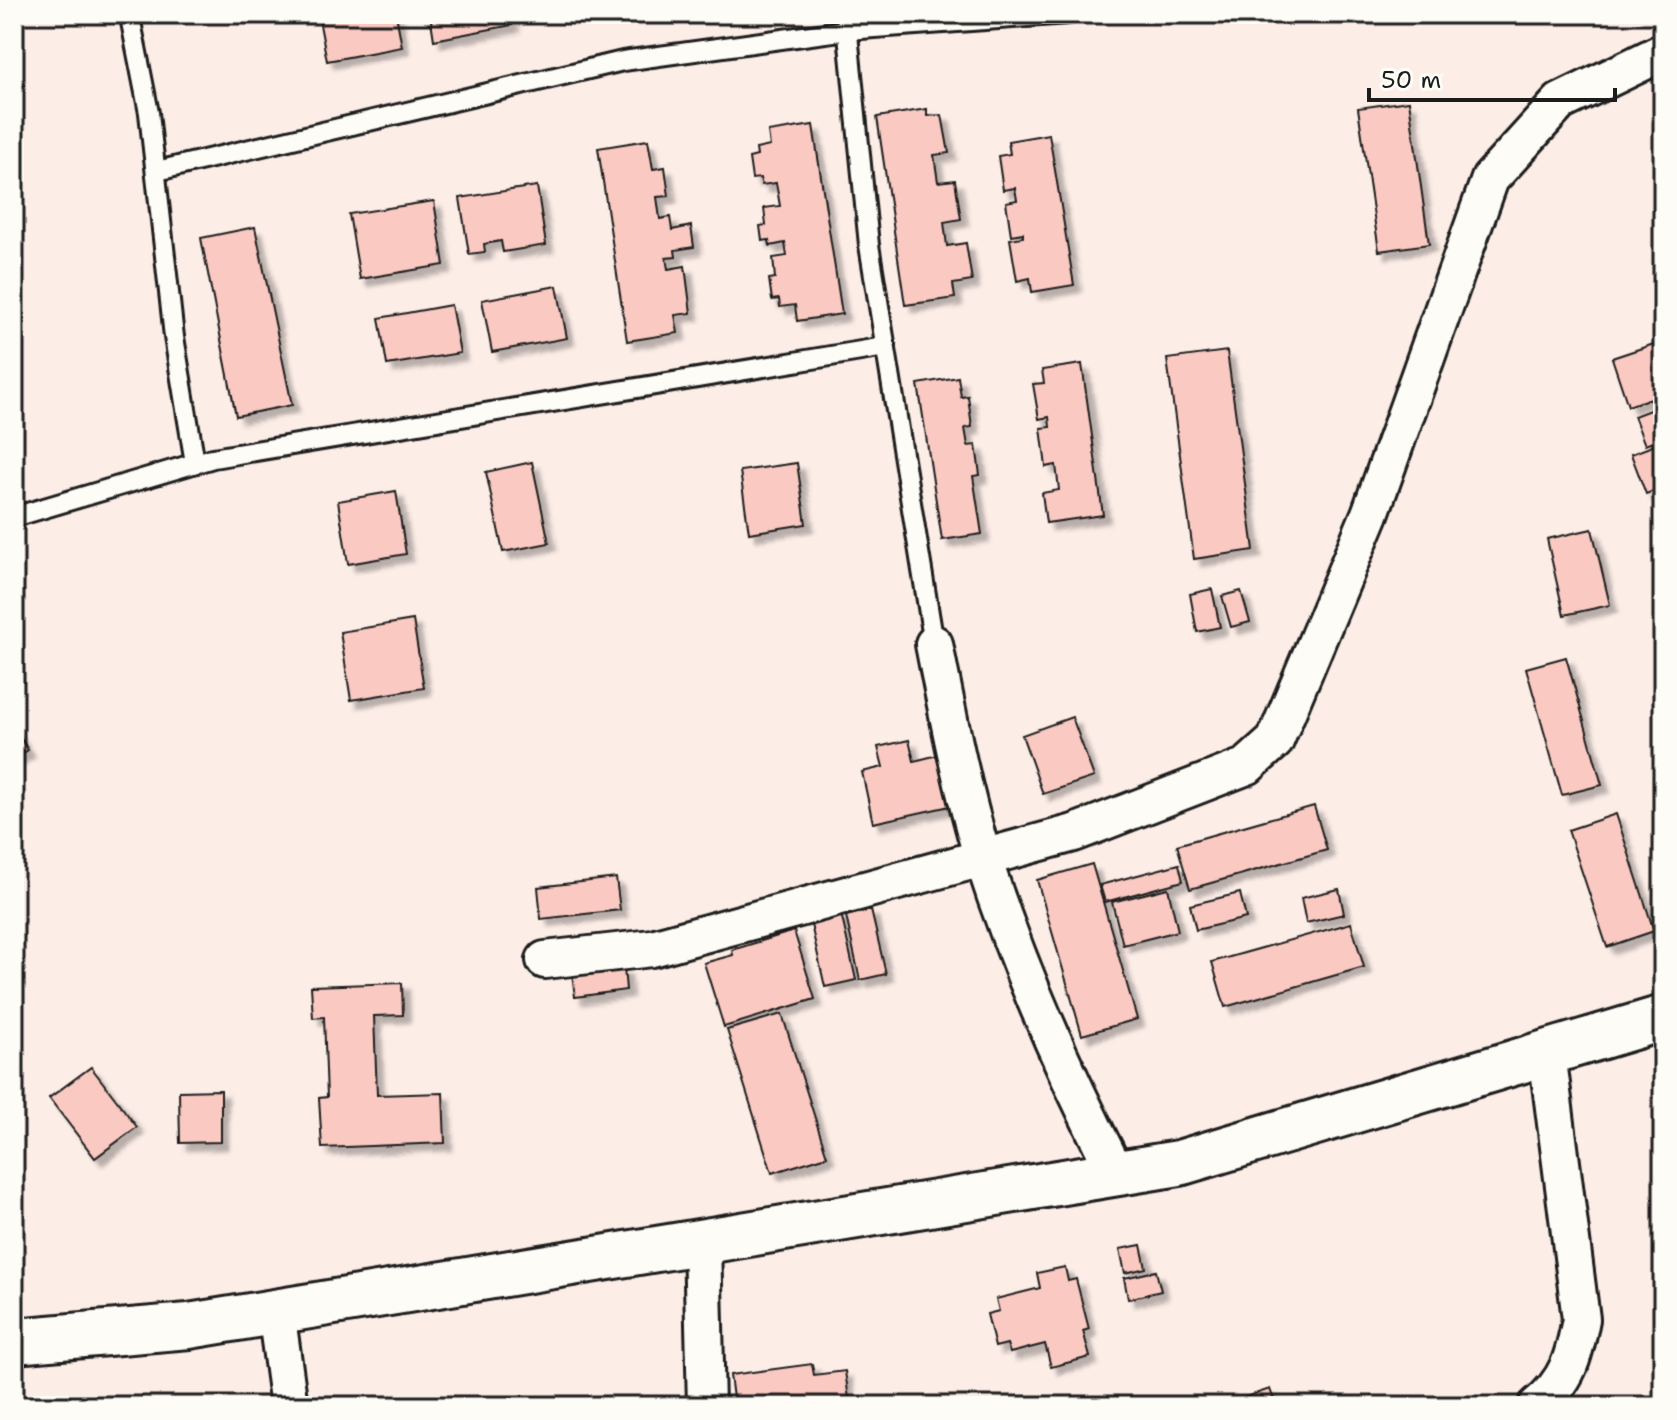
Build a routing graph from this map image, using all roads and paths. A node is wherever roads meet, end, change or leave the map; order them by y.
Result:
1 (136, 14) edge
2 (1068, 14) edge
3 (847, 22) edge
4 (1663, 52) edge
5 (157, 171) junction
6 (885, 347) junction
7 (195, 463) junction
8 (14, 517) edge
9 (934, 644) joint
10 (983, 857) junction
11 (545, 960) dead end
12 (1663, 1018) edge
13 (1547, 1053) junction
14 (1116, 1173) junction
15 (702, 1242) junction
16 (276, 1311) junction
17 (14, 1341) edge
18 (289, 1406) edge
19 (706, 1406) edge
20 (1537, 1406) edge

1 - 5 lane
2 - 3 lane
3 - 5 lane
3 - 6 lane
4 - 10 street
5 - 7 lane
6 - 7 lane
6 - 9 lane
7 - 8 lane
9 - 10 street
10 - 11 street
10 - 14 street
12 - 13 street
13 - 14 street
13 - 20 street
14 - 15 street
15 - 16 street
15 - 19 street
16 - 17 street
16 - 18 street

